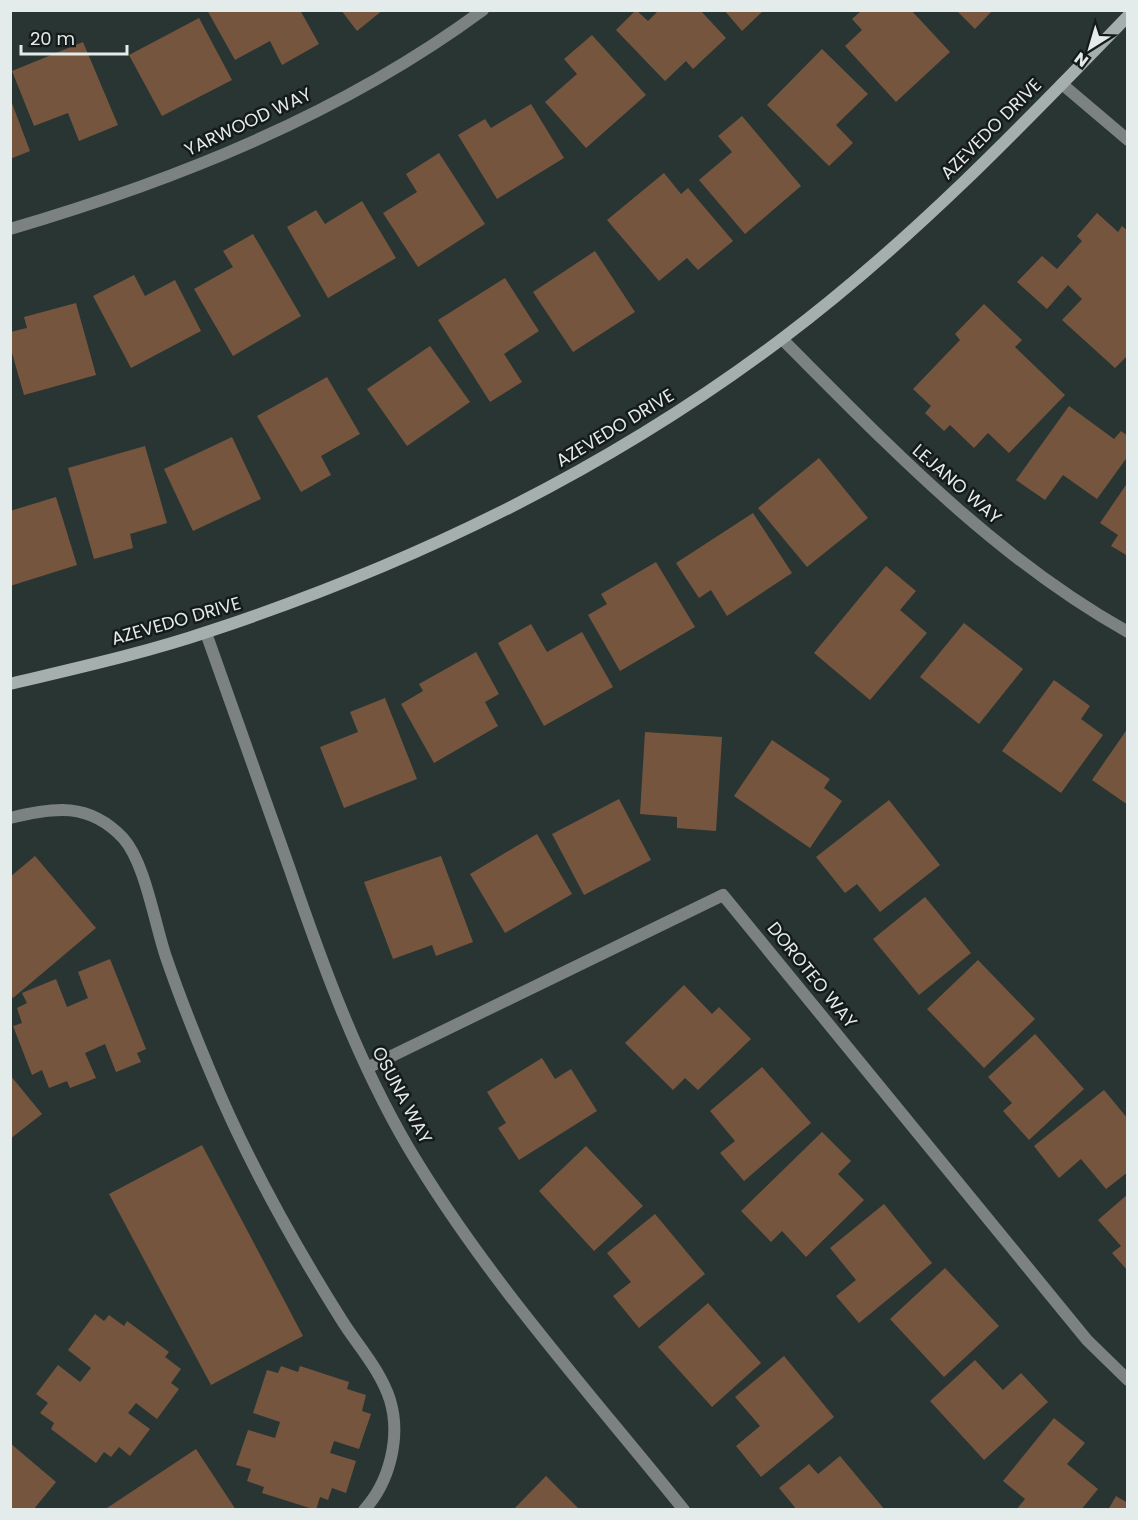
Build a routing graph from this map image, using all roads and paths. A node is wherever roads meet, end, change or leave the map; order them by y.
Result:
1 (483, 10) edge
2 (1128, 16) edge
3 (1062, 84) junction
4 (1128, 140) edge
5 (10, 229) edge
6 (782, 339) junction
7 (1128, 632) edge
8 (206, 633) junction
9 (10, 684) edge
10 (10, 818) edge
11 (367, 1068) junction
12 (1128, 1380) edge
13 (364, 1509) edge
14 (684, 1509) edge

1 - 5 street, YARWOOD WAY
2 - 3 street, AZEVEDO DRIVE
3 - 4 street
3 - 6 street, AZEVEDO DRIVE
6 - 7 street, LEJANO WAY
6 - 8 street, AZEVEDO DRIVE
8 - 9 street, AZEVEDO DRIVE
8 - 11 street, OSUNA WAY
10 - 13 street
11 - 12 street, DOROTEO WAY
11 - 14 street, OSUNA WAY

